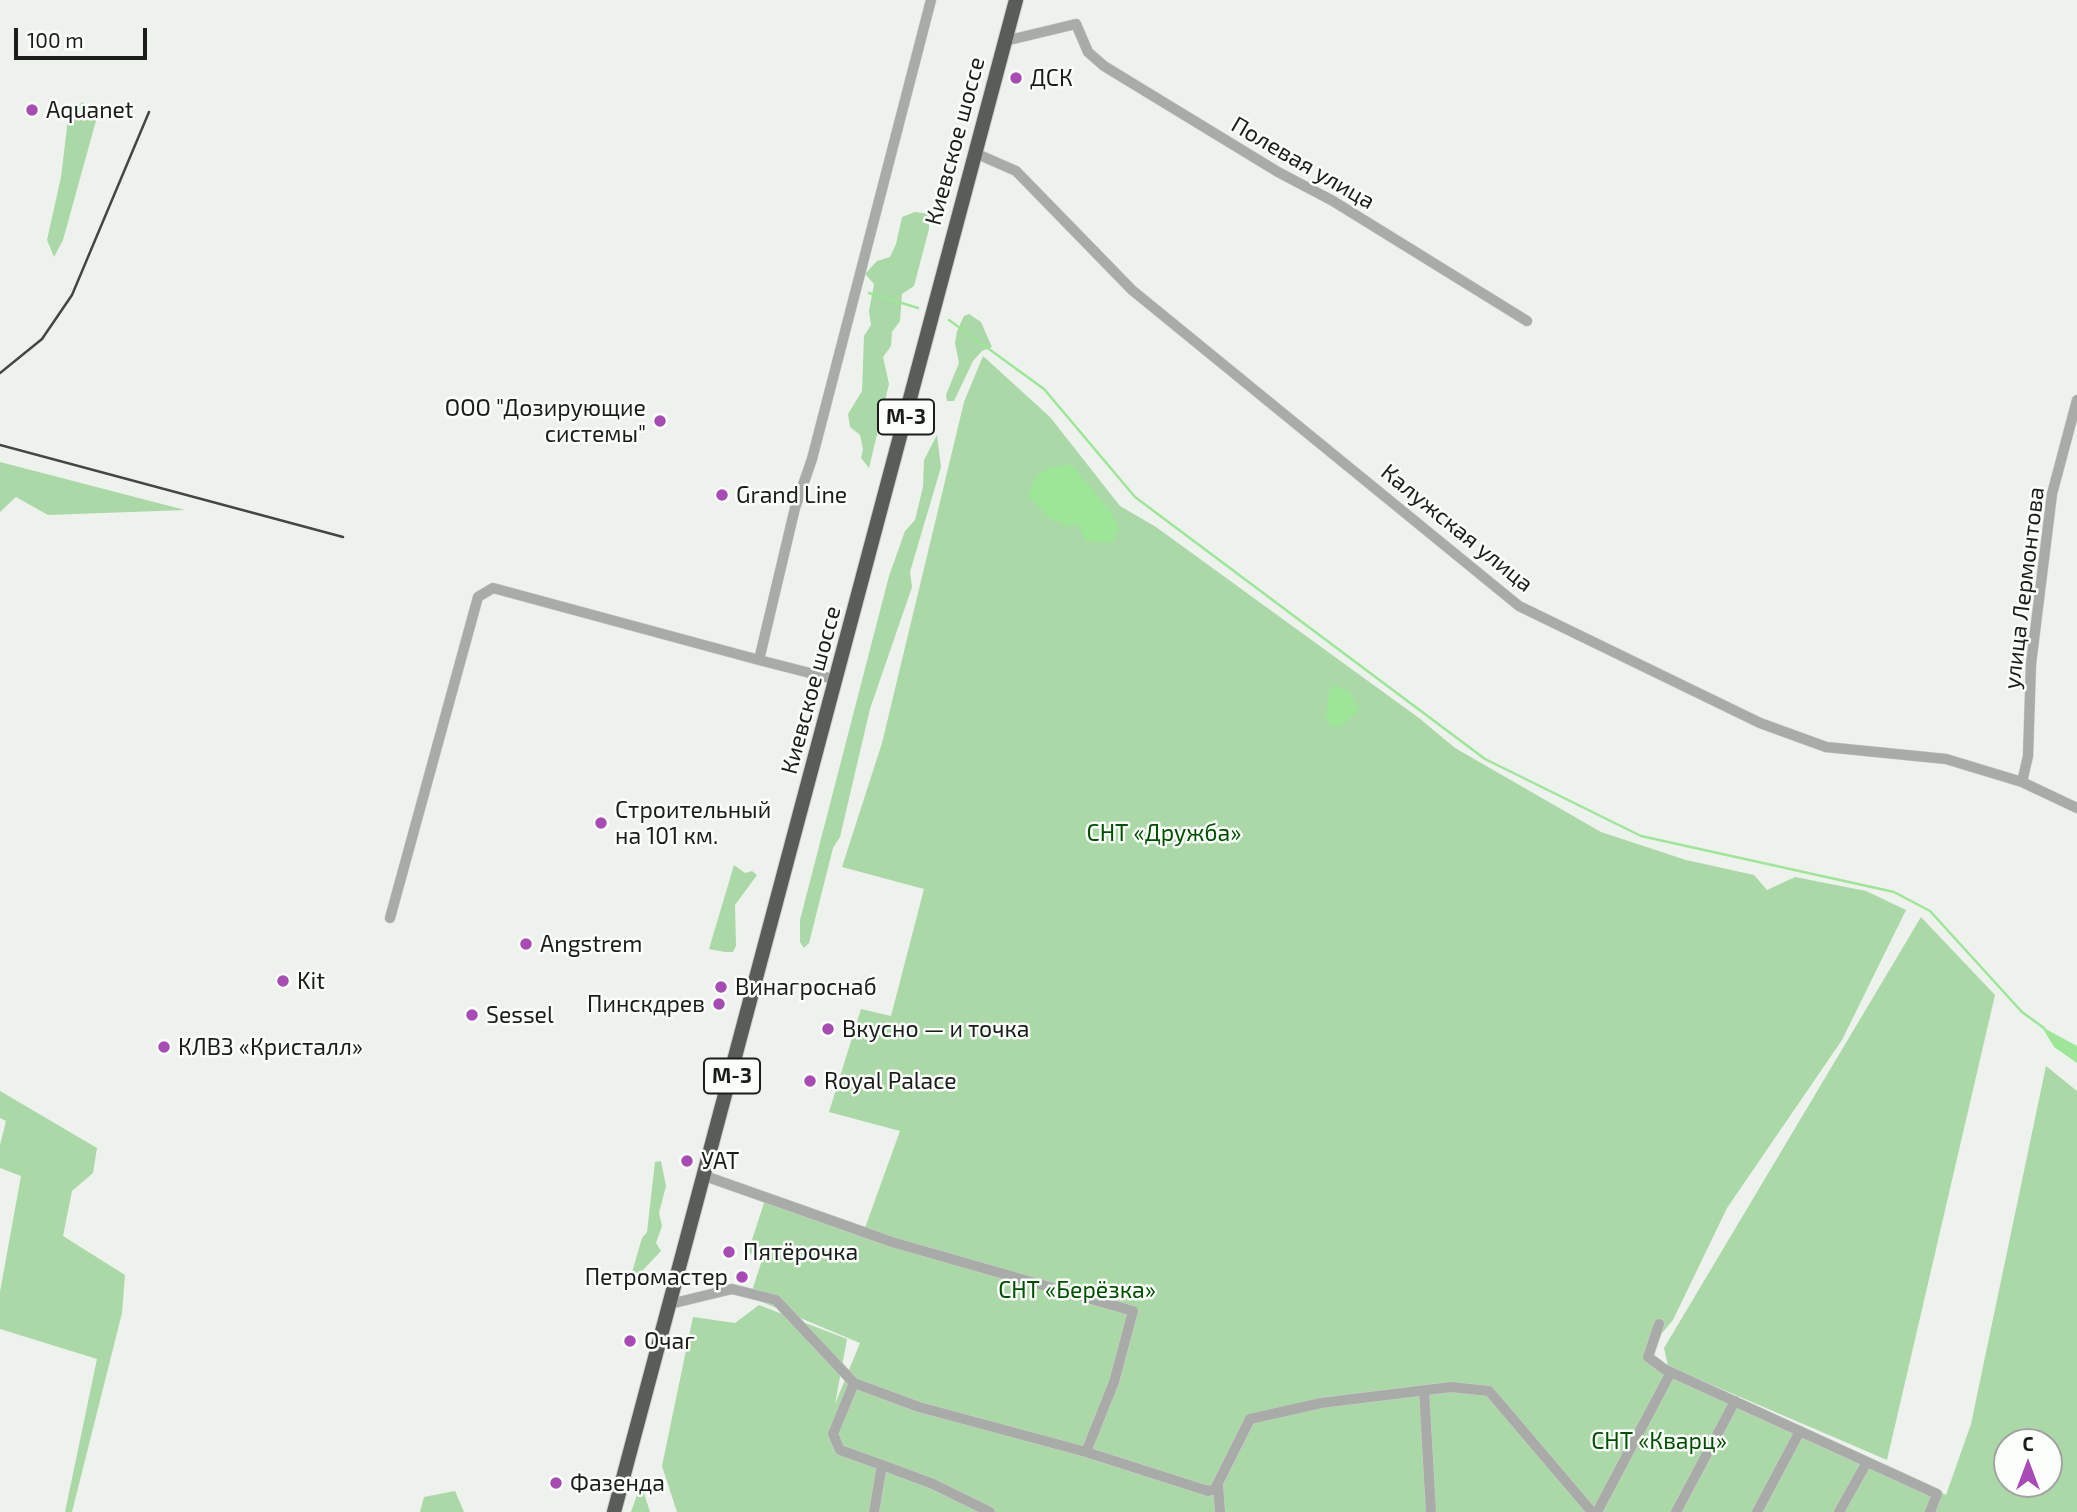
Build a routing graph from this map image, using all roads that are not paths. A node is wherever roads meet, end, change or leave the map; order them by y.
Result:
1 (931, 0) edge
2 (1016, 0) edge
3 (1005, 41) junction
4 (975, 153) junction
5 (1527, 321) dead end
6 (2077, 400) edge
7 (759, 660) junction
8 (837, 680) junction
9 (2022, 782) junction
10 (2077, 808) edge
11 (390, 918) dead end
12 (705, 1175) junction
13 (670, 1304) junction
14 (1659, 1324) dead end
15 (1671, 1372) junction
16 (853, 1382) junction
17 (1424, 1390) junction
18 (1735, 1401) junction
19 (1800, 1431) junction
20 (1086, 1452) junction
21 (1867, 1462) junction
22 (882, 1465) junction
23 (1218, 1482) junction
24 (614, 1512) edge
25 (874, 1512) edge
26 (990, 1512) edge
27 (1220, 1512) edge
28 (1431, 1512) edge
29 (1595, 1512) edge
30 (1676, 1512) edge
31 (1757, 1512) edge
32 (1839, 1512) edge
33 (1930, 1512) edge

1 - 7 street
2 - 3 highway, Киевское шоссе / М-3
3 - 4 highway, Киевское шоссе / М-3
3 - 5 street, Полевая улица
4 - 8 highway, Киевское шоссе / М-3
4 - 9 street, Калужская улица
6 - 9 street, улица Лермонтова
7 - 8 street
7 - 11 street
8 - 12 highway, Киевское шоссе / М-3
9 - 10 street, Калужская улица
12 - 13 highway, Киевское шоссе / М-3
12 - 20 street
13 - 16 street
13 - 24 highway, Киевское шоссе / М-3
14 - 15 street
15 - 18 street
15 - 29 street
16 - 20 street
16 - 22 street
17 - 23 street
17 - 28 street
17 - 29 street
18 - 19 street
18 - 30 street
19 - 21 street
19 - 31 street
20 - 23 street
21 - 32 street
21 - 33 street
22 - 25 street
22 - 26 street
23 - 27 street

